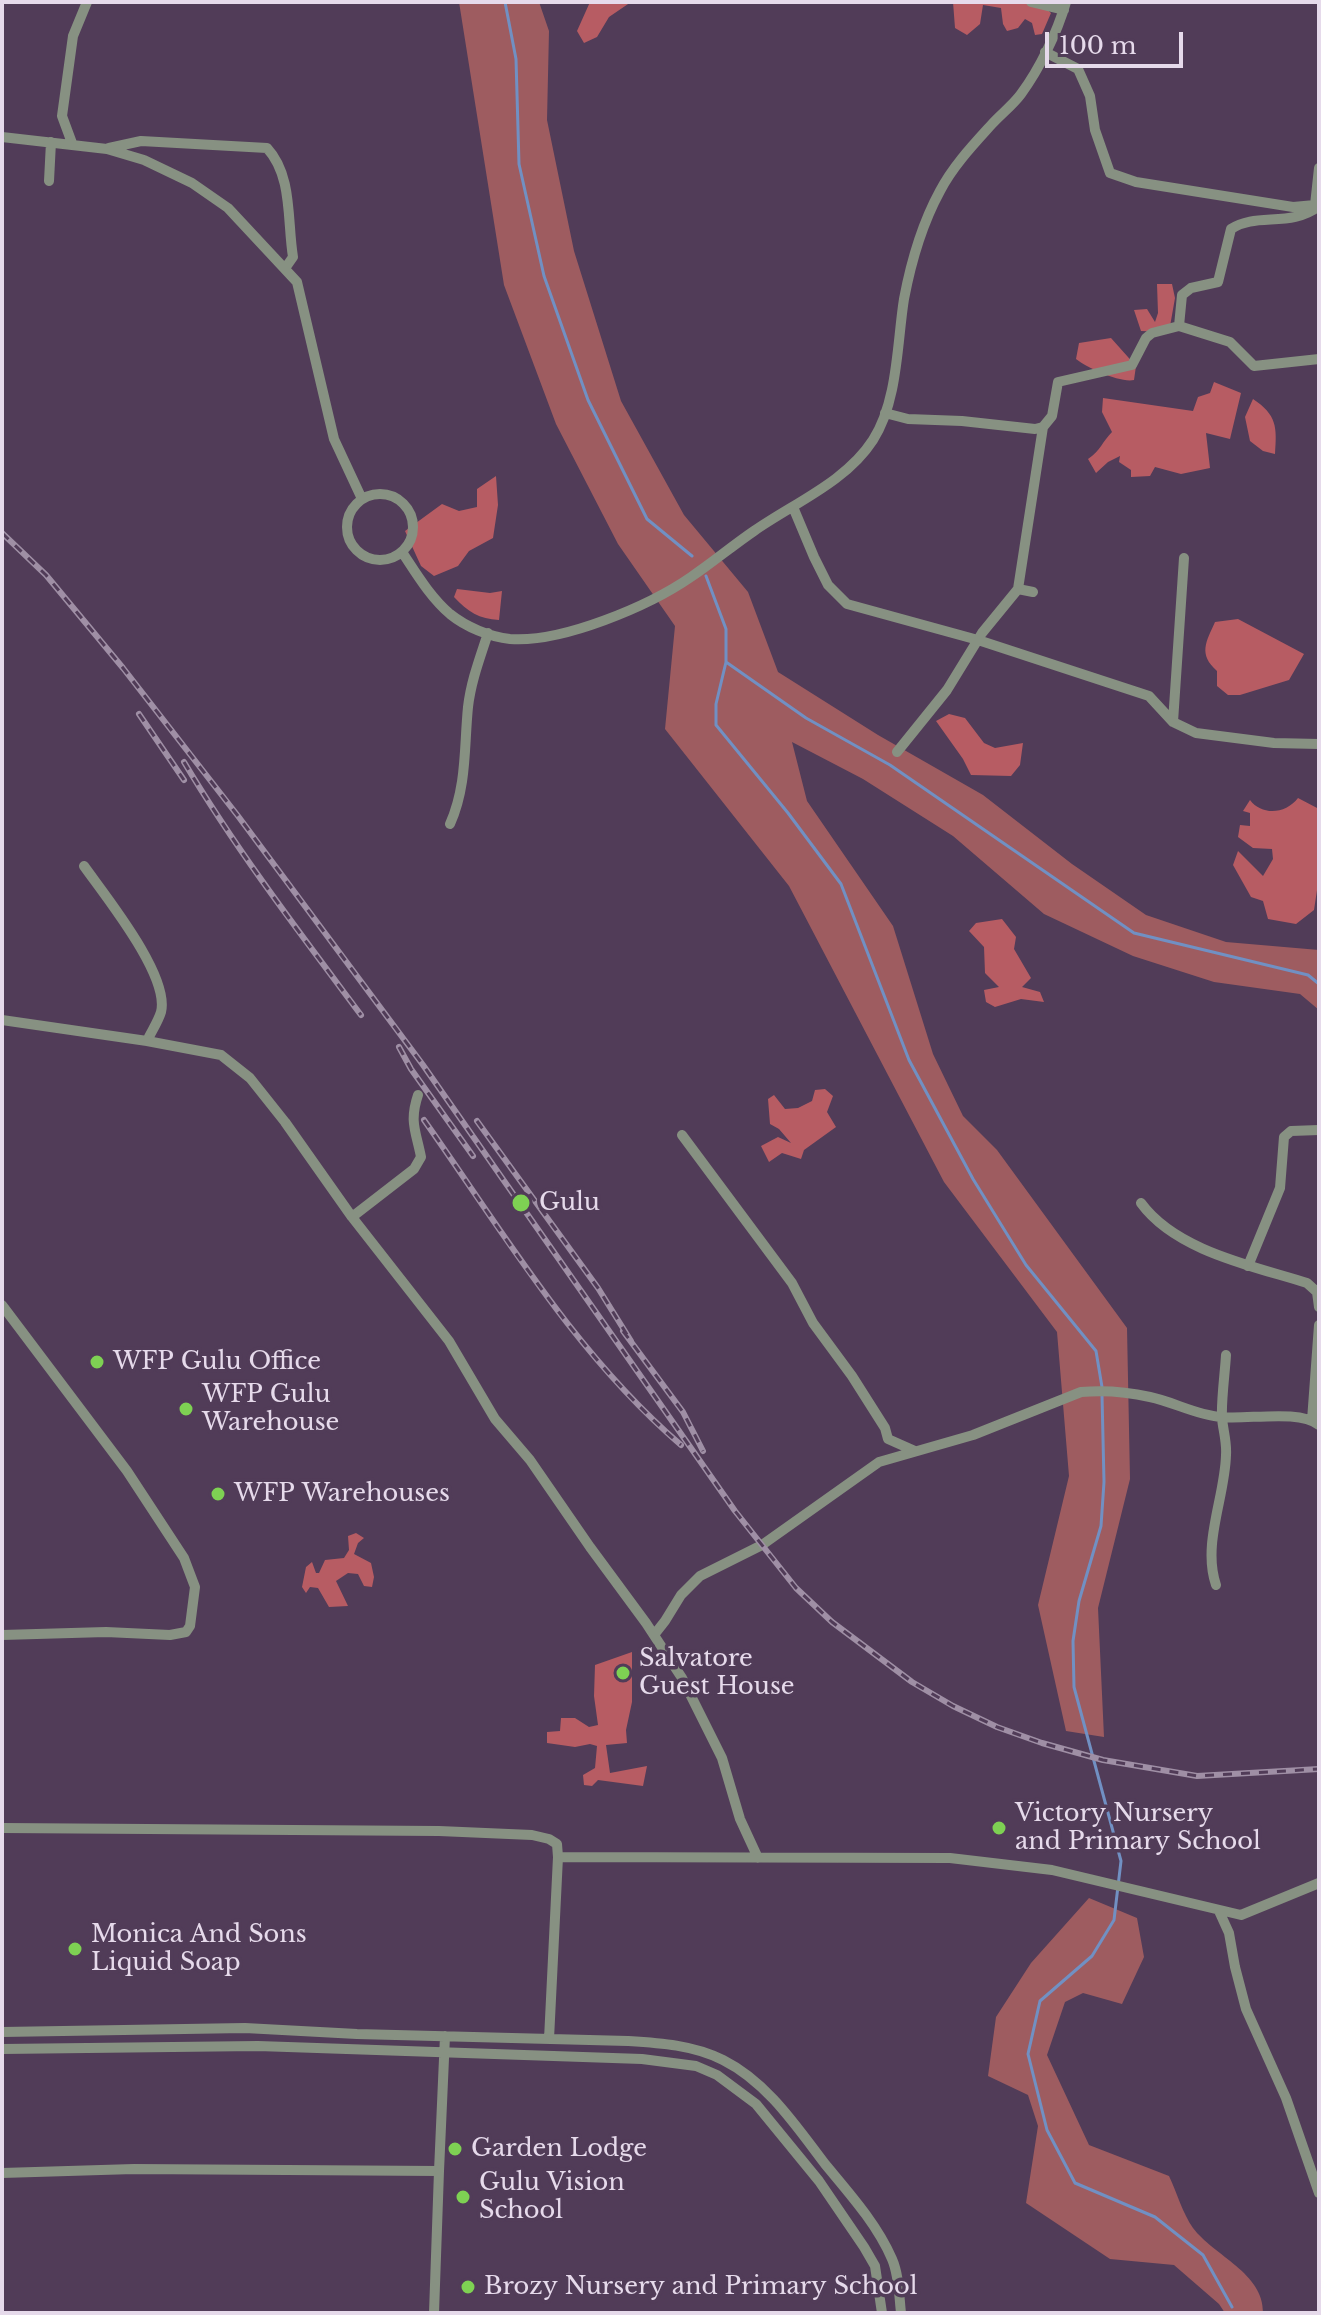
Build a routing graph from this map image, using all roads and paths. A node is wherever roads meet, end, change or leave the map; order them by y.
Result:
1 (87, 2) edge
2 (1031, 2) edge
3 (1065, 6) edge
4 (1045, 52) junction
5 (2, 137) edge
6 (51, 142) junction
7 (72, 143) junction
8 (107, 149) junction
9 (1319, 168) edge
10 (49, 181) dead end
11 (1319, 206) edge
12 (286, 267) junction
13 (1179, 326) junction
14 (1319, 359) edge
15 (885, 413) junction
16 (1043, 427) junction
17 (362, 499) junction
18 (793, 507) junction
19 (402, 552) junction
20 (1184, 558) dead end
21 (1018, 589) junction
22 (1033, 592) dead end
23 (488, 633) junction
24 (978, 640) junction
25 (1173, 722) junction
26 (1319, 744) edge
27 (897, 752) dead end
28 (450, 824) dead end
29 (84, 866) dead end
30 (2, 1020) edge
31 (147, 1041) junction
32 (418, 1095) dead end
33 (1319, 1130) edge
34 (682, 1135) dead end
35 (1141, 1203) dead end
36 (352, 1217) junction
37 (1248, 1266) junction
38 (2, 1305) edge
39 (1319, 1307) edge
40 (1319, 1325) edge
41 (1226, 1355) dead end
42 (1222, 1417) junction
43 (1316, 1422) edge
44 (888, 1439) junction
45 (915, 1451) junction
46 (879, 1462) junction
47 (1216, 1585) dead end
48 (2, 1635) edge
49 (654, 1635) junction
50 (2, 1828) edge
51 (558, 1857) junction
52 (758, 1858) junction
53 (1319, 1883) edge
54 (1219, 1911) junction
55 (1241, 1915) junction
56 (1229, 1933) junction
57 (2, 2032) edge
58 (445, 2036) junction
59 (549, 2039) junction
60 (2, 2049) edge
61 (445, 2051) junction
62 (439, 2171) junction
63 (2, 2173) edge
64 (1319, 2193) edge
65 (434, 2313) edge
66 (882, 2313) edge
67 (901, 2313) edge

1 - 7 street
2 - 3 street
3 - 4 street
4 - 9 street
4 - 15 street
5 - 6 street
6 - 7 street
6 - 10 street
7 - 8 street
8 - 12 street
8 - 12 street
11 - 13 street
12 - 17 street
13 - 14 street
13 - 16 street
15 - 16 street
15 - 18 street
16 - 21 street
17 - 19 street
17 - 19 street
18 - 23 street
18 - 24 street
19 - 23 street
20 - 25 street
21 - 22 street
21 - 24 street
23 - 28 street
24 - 25 street
24 - 27 street
25 - 26 street
29 - 31 street
30 - 31 street
31 - 36 street
32 - 36 street
33 - 37 street
34 - 44 street
35 - 37 street
36 - 49 street
37 - 39 street
38 - 48 street
40 - 43 street
41 - 42 street
42 - 43 street
42 - 45 street
42 - 47 street
44 - 45 street
44 - 46 street
45 - 46 street
46 - 49 street
49 - 52 street
50 - 51 street
51 - 52 street
51 - 59 street
52 - 54 street
53 - 55 street
54 - 55 street
54 - 56 street
55 - 56 street
56 - 64 street
57 - 58 street
58 - 59 street
58 - 61 street
59 - 67 street
60 - 61 street
61 - 62 street
61 - 66 street
62 - 63 street
62 - 65 street

